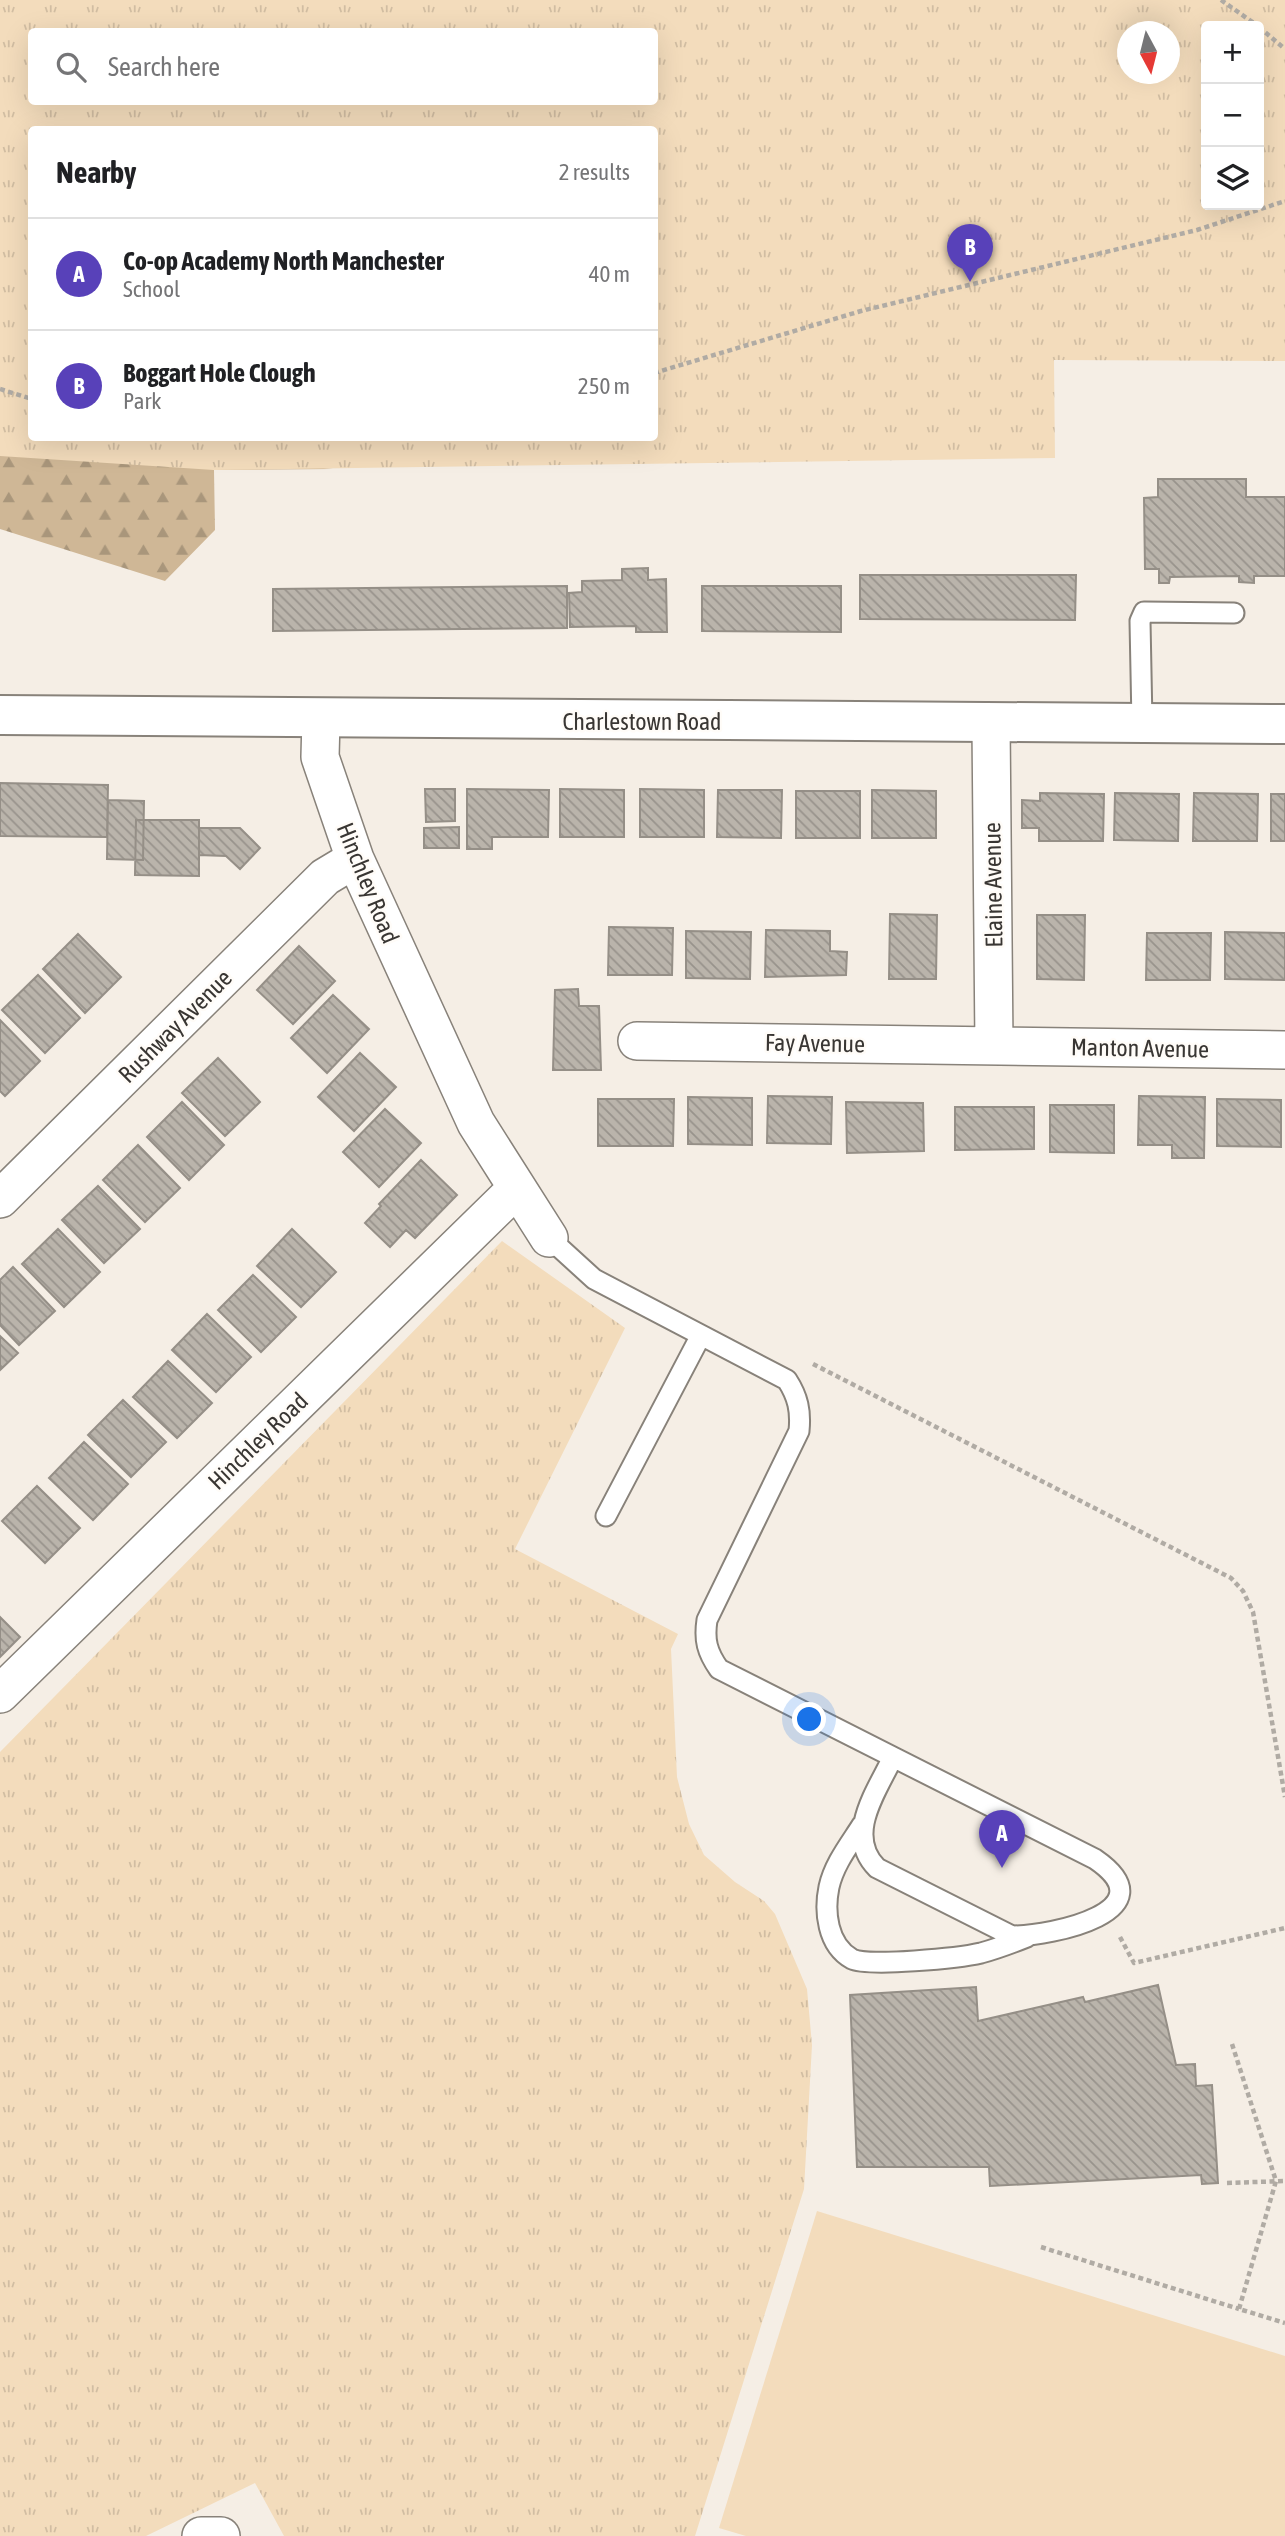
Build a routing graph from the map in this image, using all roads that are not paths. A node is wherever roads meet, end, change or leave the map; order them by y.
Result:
1 (1234, 613) dead end
2 (0, 715) edge
3 (320, 719) junction
4 (1142, 723) junction
5 (991, 724) junction
6 (1285, 724) edge
7 (355, 859) junction
8 (637, 1041) dead end
9 (994, 1046) junction
10 (1285, 1050) edge
11 (516, 1189) junction
12 (0, 1199) edge
13 (549, 1238) joint
14 (701, 1337) junction
15 (606, 1516) dead end
16 (0, 1693) edge
17 (893, 1757) junction
18 (862, 1825) junction
19 (1031, 1936) junction
20 (201, 2536) edge
21 (221, 2536) edge

1 - 4 lane
2 - 3 street, Charlestown Road
3 - 5 street, Charlestown Road
3 - 7 street, Hinchley Road
4 - 5 street, Charlestown Road
4 - 6 street, Charlestown Road
5 - 9 street, Elaine Avenue
7 - 11 street, Hinchley Road
7 - 12 street, Rushway Avenue
8 - 9 street, Fay Avenue
9 - 10 street, Manton Avenue
11 - 13 street, Hinchley Road
11 - 16 street, Hinchley Road
13 - 14 lane
14 - 15 lane
14 - 17 lane
17 - 18 lane
17 - 19 lane
18 - 19 lane
18 - 19 lane
20 - 21 street

